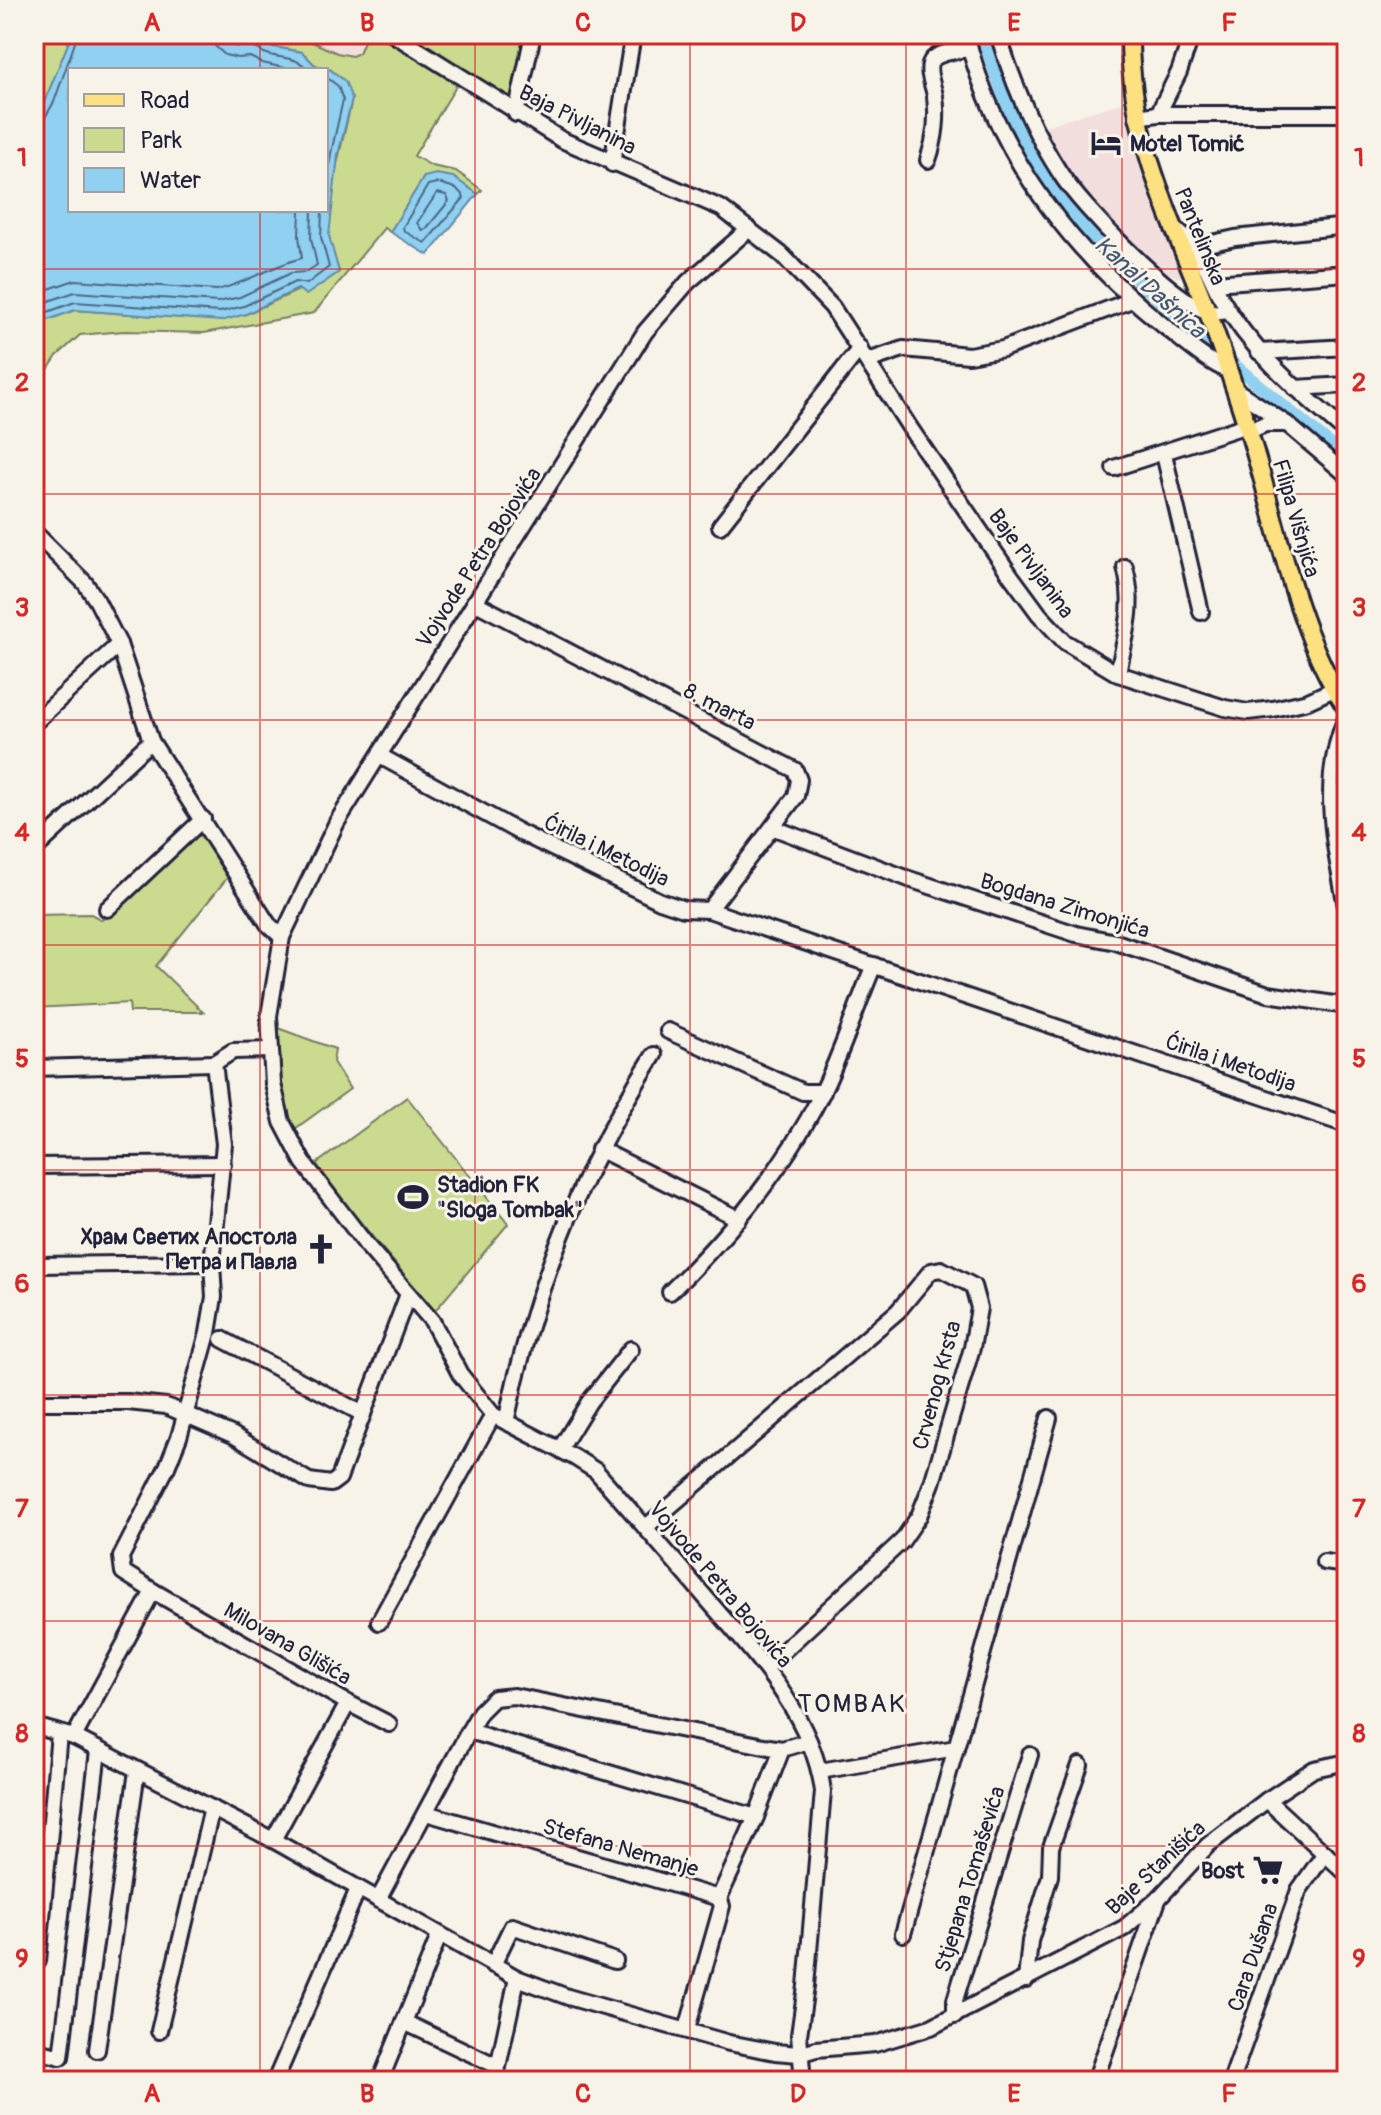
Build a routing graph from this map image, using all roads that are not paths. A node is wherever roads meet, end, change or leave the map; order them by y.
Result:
1 (393, 34) edge
2 (533, 34) edge
3 (633, 34) edge
4 (998, 34) edge
5 (1130, 34) edge
6 (1192, 34) edge
7 (968, 41) edge
8 (516, 114) junction
9 (1158, 114) junction
10 (1347, 114) edge
11 (1137, 117) junction
12 (928, 160) dead end
13 (612, 164) junction
14 (1347, 226) edge
15 (749, 229) junction
16 (1173, 229) junction
17 (1194, 247) junction
18 (1347, 273) edge
19 (1214, 283) junction
20 (1132, 300) junction
21 (1229, 311) junction
22 (1208, 312) junction
23 (1347, 347) edge
24 (1259, 352) junction
25 (864, 355) junction
26 (1229, 371) junction
27 (1347, 385) edge
28 (1295, 388) junction
29 (1236, 390) junction
30 (1287, 424) junction
31 (1248, 428) junction
32 (1347, 433) edge
33 (1164, 454) junction
34 (1114, 468) dead end
35 (1347, 475) edge
36 (720, 526) dead end
37 (38, 543) edge
38 (1125, 567) dead end
39 (474, 602) junction
40 (1201, 612) dead end
41 (119, 644) junction
42 (1118, 674) junction
43 (1334, 689) junction
44 (1347, 709) edge
45 (1347, 716) edge
46 (34, 723) edge
47 (151, 741) junction
48 (380, 756) junction
49 (203, 819) junction
50 (774, 828) junction
51 (34, 850) edge
52 (107, 909) dead end
53 (709, 910) junction
54 (1347, 912) edge
55 (282, 937) junction
56 (874, 965) junction
57 (1347, 1006) edge
58 (668, 1031) dead end
59 (270, 1050) junction
60 (654, 1055) dead end
61 (214, 1063) junction
62 (34, 1068) edge
63 (823, 1092) junction
64 (1347, 1125) edge
65 (599, 1149) junction
66 (223, 1164) junction
67 (34, 1166) edge
68 (739, 1219) junction
69 (212, 1263) junction
70 (34, 1265) edge
71 (670, 1292) dead end
72 (408, 1294) junction
73 (222, 1339) dead end
74 (631, 1349) dead end
75 (34, 1402) edge
76 (185, 1412) junction
77 (363, 1414) junction
78 (499, 1418) junction
79 (1049, 1418) dead end
80 (560, 1449) junction
81 (646, 1527) junction
82 (1324, 1562) dead end
83 (1347, 1565) edge
84 (153, 1591) junction
85 (379, 1622) dead end
86 (766, 1667) junction
87 (348, 1703) junction
88 (389, 1724) dead end
89 (34, 1726) edge
90 (469, 1731) junction
91 (66, 1735) junction
92 (809, 1741) junction
93 (956, 1748) junction
94 (782, 1749) junction
95 (98, 1751) junction
96 (1030, 1755) dead end
97 (1347, 1762) edge
98 (1080, 1765) dead end
99 (137, 1771) junction
100 (820, 1771) junction
101 (1267, 1800) junction
102 (212, 1808) junction
103 (426, 1813) junction
104 (756, 1817) junction
105 (273, 1840) junction
106 (1325, 1853) junction
107 (1347, 1874) edge
108 (358, 1889) junction
109 (719, 1898) junction
110 (1159, 1898) junction
111 (378, 1900) junction
112 (903, 1934) dead end
113 (439, 1936) junction
114 (38, 1961) dead end
115 (615, 1961) dead end
116 (493, 1965) junction
117 (517, 1978) junction
118 (1026, 1980) junction
119 (955, 2016) junction
120 (404, 2022) junction
121 (687, 2029) junction
122 (159, 2031) dead end
123 (34, 2050) edge
124 (97, 2050) dead end
125 (799, 2054) junction
126 (496, 2074) edge
127 (275, 2081) edge
128 (380, 2081) edge
129 (803, 2081) edge
130 (1095, 2081) edge
131 (1231, 2081) edge

1 - 8 street, Baja Pivljanina
2 - 8 street
3 - 13 street
4 - 22 street
5 - 11 main road, Pantelinska
6 - 9 street
7 - 12 street
7 - 20 street
8 - 13 street, Baja Pivljanina
9 - 10 street
9 - 11 street
11 - 16 main road, Pantelinska
13 - 15 street, Baja Pivljanina
14 - 17 street
15 - 25 street, Baje Pivljanina
15 - 39 street, Vojvode Petra Bojovića
16 - 17 street
16 - 22 main road, Pantelinska
17 - 19 street
18 - 19 street
19 - 21 street
20 - 25 street
20 - 26 street
21 - 22 street
21 - 24 street
22 - 26 main road, Pantelinska
23 - 24 street
24 - 28 street
25 - 36 street
25 - 42 street, Baje Pivljanina
26 - 29 main road, Filipa Višnjića
27 - 28 street
28 - 32 street
29 - 30 street
29 - 31 main road, Filipa Višnjića
30 - 31 street
30 - 35 street
31 - 33 street
31 - 43 main road, Filipa Višnjića
33 - 34 street
33 - 40 street
37 - 41 street
38 - 42 street
39 - 48 street, Vojvode Petra Bojovića
39 - 50 street, 8. marta
41 - 46 street
41 - 47 street
42 - 43 street, Baje Pivljanina
43 - 44 main road, Filipa Višnjića
45 - 54 street
47 - 49 street
47 - 51 street
48 - 53 street, Ćirila i Metodija
48 - 55 street, Vojvode Petra Bojovića
49 - 52 street
49 - 55 street
50 - 53 street, 8. marta
50 - 57 street, Bogdana Zimonjića
53 - 56 street, Ćirila i Metodija
55 - 59 street, Vojvode Petra Bojovića
56 - 63 street
56 - 64 street, Ćirila i Metodija
58 - 63 street
59 - 61 street
59 - 72 street, Vojvode Petra Bojovića
60 - 65 street
61 - 62 street
61 - 66 street
63 - 68 street
65 - 68 street
65 - 78 street
66 - 67 street
66 - 69 street
68 - 71 street
69 - 70 street
69 - 76 street
72 - 77 street
72 - 78 street, Vojvode Petra Bojovića
73 - 77 street
74 - 80 street
75 - 76 street
76 - 77 street
76 - 84 street, Milovana Glišića
78 - 80 street, Vojvode Petra Bojovića
78 - 85 street
79 - 93 street
80 - 81 street, Vojvode Petra Bojovića
81 - 86 street, Vojvode Petra Bojovića
81 - 86 street, Crvenog Krsta
82 - 83 street
84 - 87 street, Milovana Glišića
84 - 91 street
86 - 92 street, Vojvode Petra Bojovića
87 - 88 street
87 - 105 street, Milovana Glišića
89 - 91 street
90 - 94 street
90 - 103 street
90 - 104 street
91 - 95 street
91 - 114 street
92 - 94 street
92 - 100 street, Vojvode Petra Bojovića
93 - 100 street
93 - 112 street
94 - 104 street, Stefana Nemanje
95 - 99 street
95 - 123 street
96 - 119 street, Stjepana Tomaševića
97 - 101 street, Baje Stanišića
98 - 118 street
99 - 102 street
99 - 124 street
100 - 125 street, Vojvode Petra Bojovića
101 - 106 street
101 - 110 street, Baje Stanišića
102 - 105 street
102 - 122 street
103 - 109 street, Stefana Nemanje
103 - 111 street
104 - 109 street, Stefana Nemanje
105 - 108 street
106 - 107 street
106 - 131 street, Cara Dušana
108 - 111 street
108 - 127 street
109 - 121 street
110 - 118 street, Baje Stanišića
110 - 130 street
111 - 113 street
113 - 116 street
113 - 120 street
115 - 116 street
116 - 117 street
117 - 121 street
117 - 126 street
118 - 119 street, Baje Stanišića
119 - 125 street, Baje Stanišića
120 - 126 street
120 - 128 street
121 - 125 street
125 - 129 street, Vojvode Petra Bojovića

